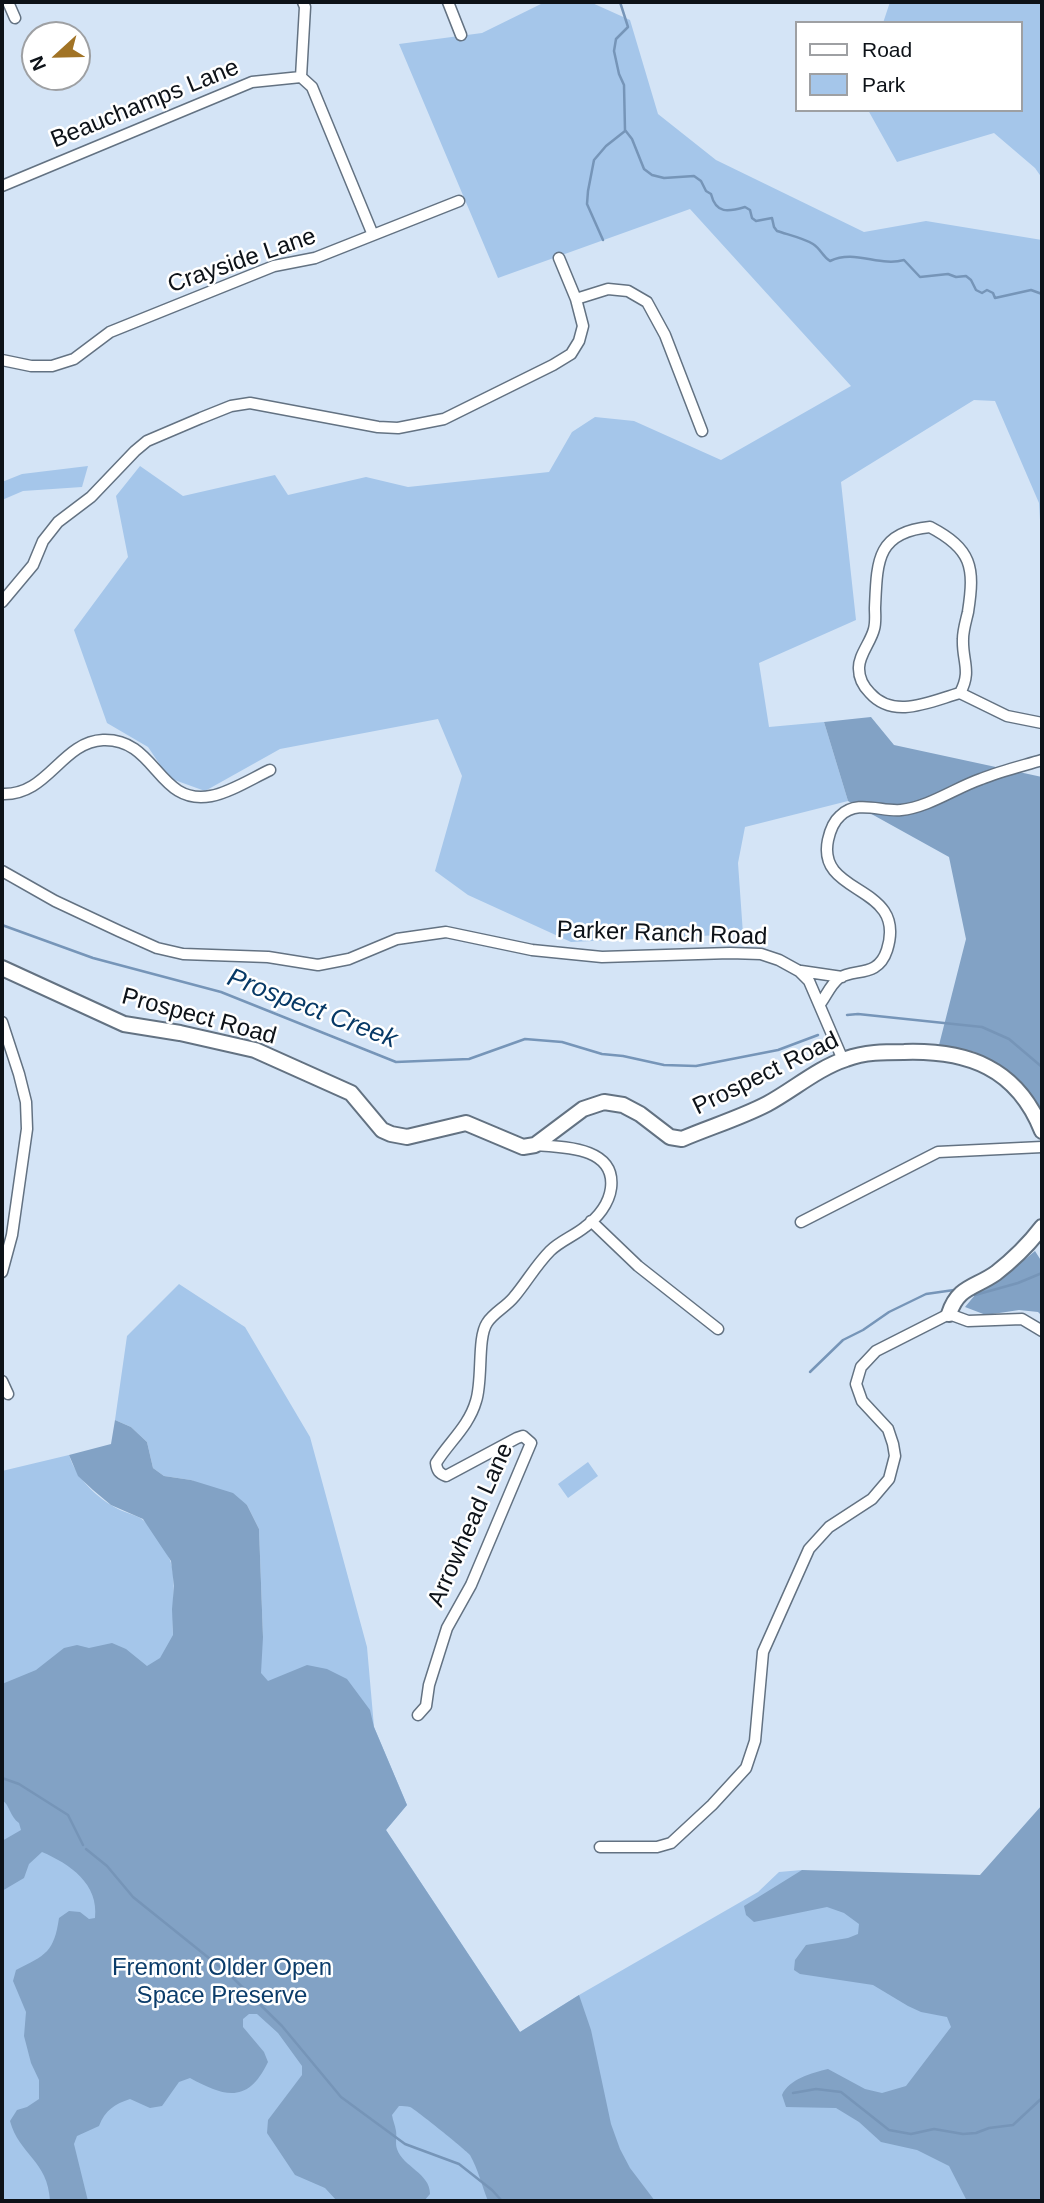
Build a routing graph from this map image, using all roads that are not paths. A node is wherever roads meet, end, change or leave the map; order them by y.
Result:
1 (8, 2) edge
2 (303, 2) edge
3 (448, 2) edge
4 (15, 18) dead end
5 (461, 34) dead end
6 (301, 77) junction
7 (2, 186) edge
8 (459, 201) dead end
9 (373, 235) junction
10 (559, 258) dead end
11 (576, 299) junction
12 (2, 360) edge
13 (702, 431) dead end
14 (2, 602) edge
15 (960, 692) junction
16 (1042, 723) edge
17 (1042, 760) edge
18 (270, 771) dead end
19 (2, 794) edge
20 (2, 871) edge
21 (2, 968) edge
22 (799, 971) junction
23 (842, 976) junction
24 (820, 1004) junction
25 (2, 1022) edge
26 (843, 1060) junction
27 (1042, 1131) edge
28 (535, 1144) junction
29 (1042, 1147) edge
30 (591, 1221) junction
31 (801, 1222) dead end
32 (1042, 1227) edge
33 (2, 1272) edge
34 (949, 1314) junction
35 (718, 1329) dead end
36 (1042, 1331) edge
37 (2, 1381) edge
38 (8, 1394) dead end
39 (418, 1715) dead end
40 (600, 1847) dead end

1 - 4 street
2 - 6 street
3 - 5 street
6 - 7 street, Beauchamps Lane
6 - 9 street
8 - 9 street, Crayside Lane
9 - 12 street, Crayside Lane
10 - 11 street
11 - 13 street
11 - 14 street
15 - 15 street
15 - 16 street
17 - 23 street
18 - 19 street
20 - 22 street, Parker Ranch Road
21 - 28 street, Prospect Road
22 - 23 street, Parker Ranch Road
22 - 24 street, Parker Ranch Road
23 - 24 street
24 - 26 street, Parker Ranch Road
25 - 33 street
26 - 27 street, Prospect Road
26 - 28 street, Prospect Road
28 - 30 street, Arrowhead Lane
29 - 31 street
30 - 35 street
30 - 39 street, Arrowhead Lane
32 - 34 street
34 - 36 street
34 - 40 street
37 - 38 street

